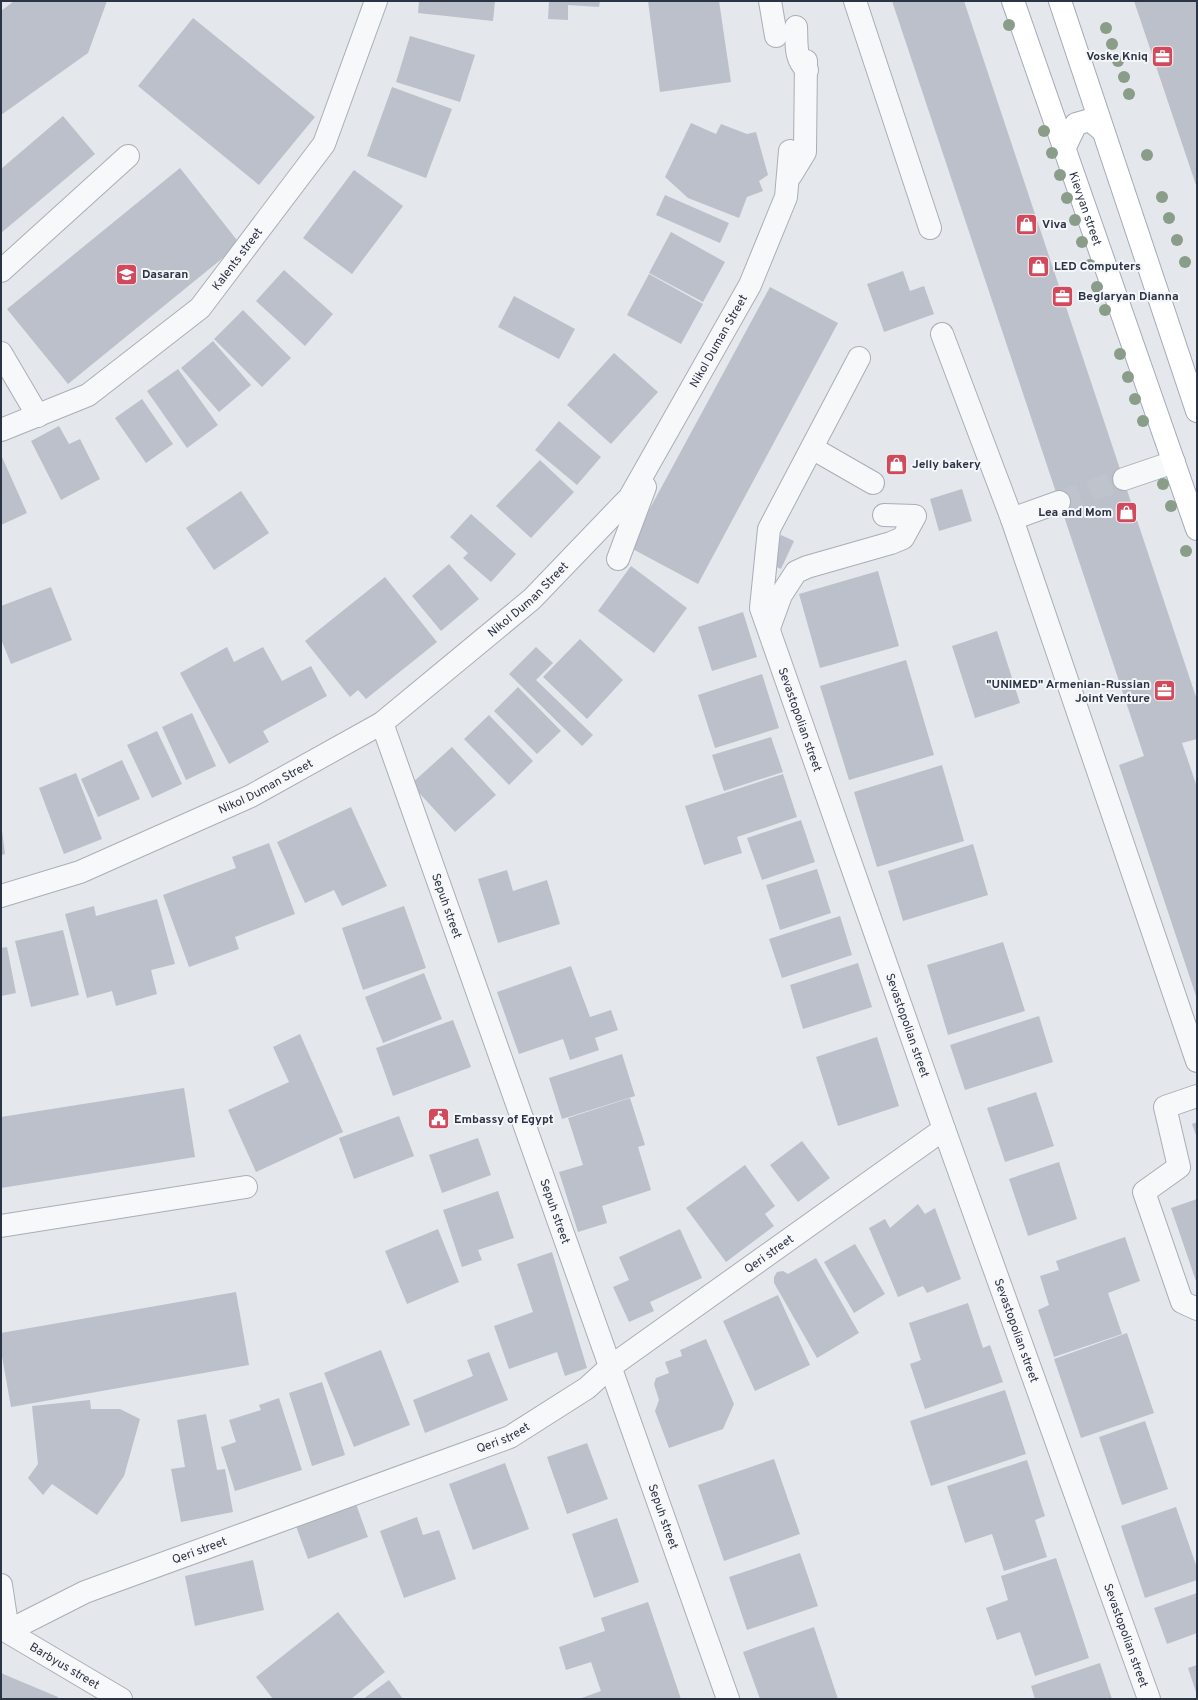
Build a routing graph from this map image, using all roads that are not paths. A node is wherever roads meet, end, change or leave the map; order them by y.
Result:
1 (376, 1) edge
2 (770, 1) edge
3 (856, 1) edge
4 (1013, 1) edge
5 (1060, 1) edge
6 (796, 27) dead end
7 (776, 36) dead end
8 (1102, 130) junction
9 (1064, 149) junction
10 (790, 151) dead end
11 (128, 156) dead end
12 (789, 177) junction
13 (930, 228) dead end
14 (1, 271) edge
15 (942, 334) dead end
16 (1, 353) edge
17 (859, 358) dead end
18 (1197, 411) edge
19 (38, 416) junction
20 (1, 430) edge
21 (665, 435) junction
22 (812, 448) junction
23 (1174, 462) junction
24 (1124, 479) tunnel mouth
25 (873, 483) dead end
26 (1059, 502) tunnel mouth
27 (884, 515) dead end
28 (1012, 519) junction
29 (1197, 529) edge
30 (618, 559) dead end
31 (769, 628) junction
32 (382, 723) junction
33 (1, 896) edge
34 (1197, 1061) edge
35 (1197, 1096) edge
36 (944, 1129) junction
37 (246, 1187) dead end
38 (1, 1226) edge
39 (1197, 1309) edge
40 (610, 1367) junction
41 (1, 1585) edge
42 (4, 1630) edge
43 (121, 1699) edge
44 (728, 1699) edge
45 (1149, 1699) edge

1 - 19 street, Kalents street
2 - 7 street
3 - 13 street
4 - 9 main road, Kievyan street
5 - 8 main road
6 - 12 street
8 - 9 main road
8 - 18 main road
9 - 23 main road, Kievyan street
10 - 12 street, Nikol Duman Street
11 - 14 street
12 - 21 street, Nikol Duman Street
15 - 28 street
16 - 19 street
17 - 22 street, Sevastopolian street
19 - 20 street, Kalents street
21 - 30 street
21 - 32 street, Nikol Duman Street
22 - 25 street
22 - 31 street, Sevastopolian street
23 - 24 street
23 - 29 main road, Kievyan street
26 - 28 street
27 - 31 street
28 - 34 street
31 - 36 street, Sevastopolian street
32 - 33 street, Nikol Duman Street
32 - 40 street, Sepuh street
35 - 39 street
36 - 40 street, Qeri street
36 - 45 street, Sevastopolian street
37 - 38 street
40 - 42 street, Qeri street
40 - 44 street, Sepuh street
41 - 42 street
42 - 43 street, Barbyus street

